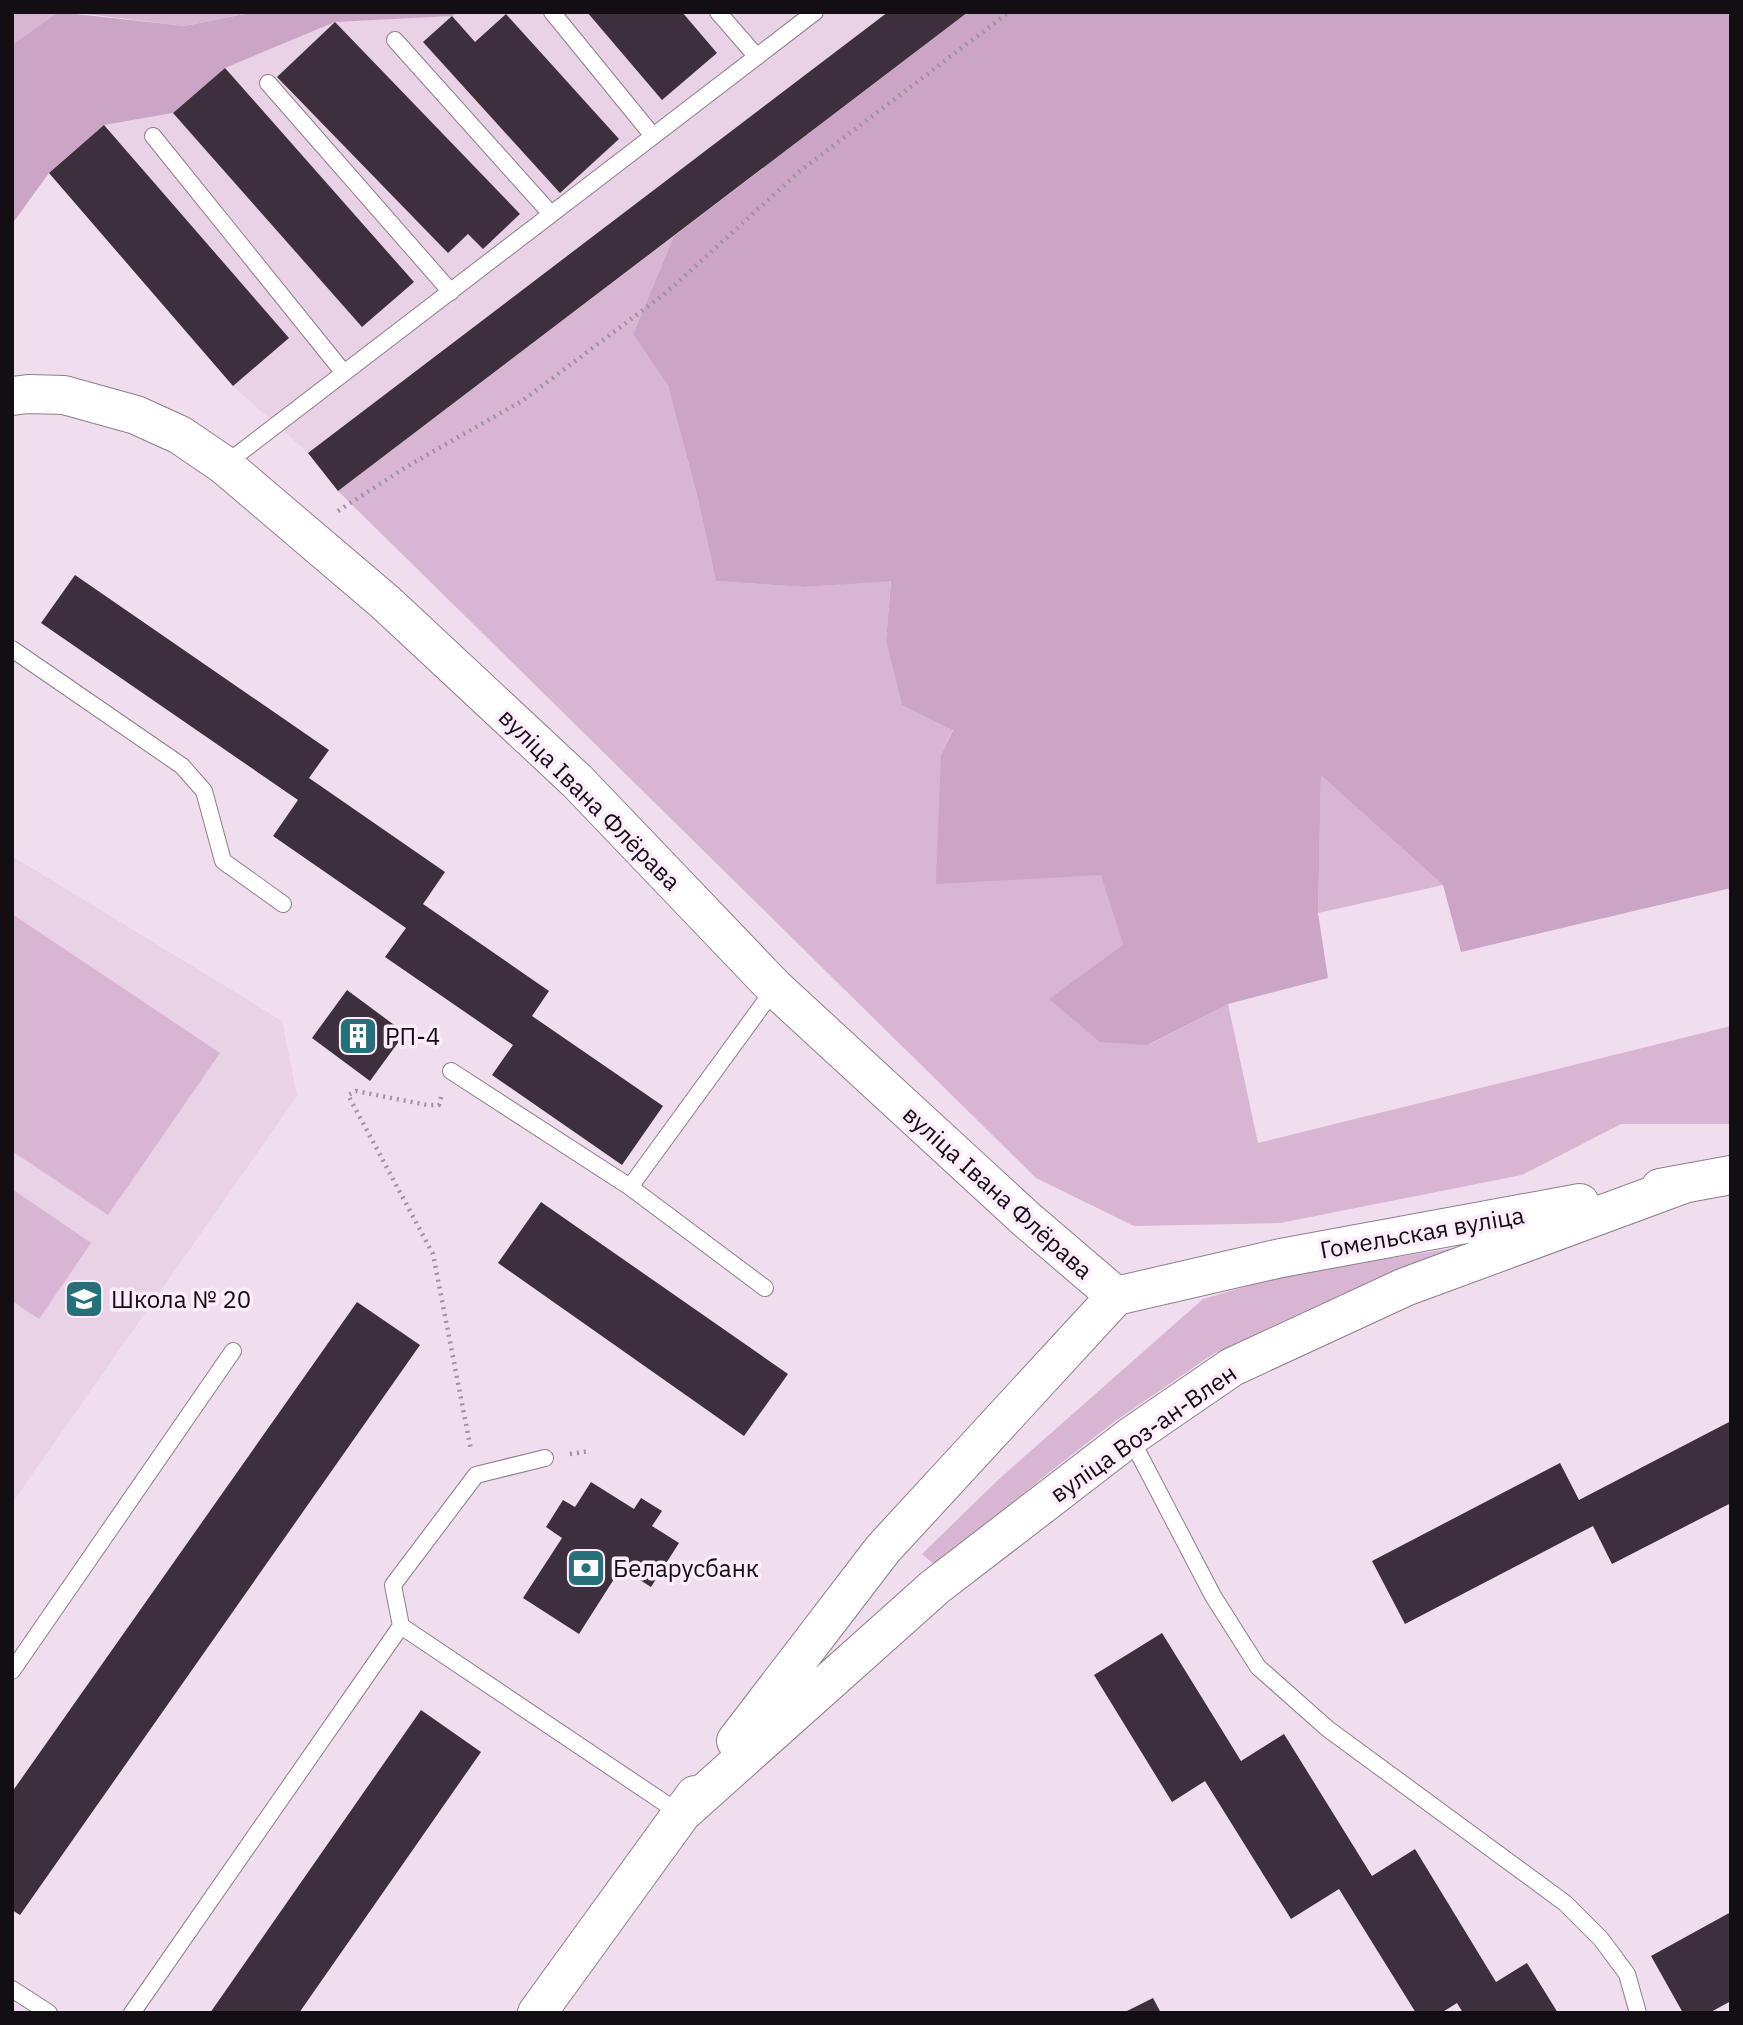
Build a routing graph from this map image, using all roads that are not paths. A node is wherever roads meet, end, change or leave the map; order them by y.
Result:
1 (552, 12) edge
2 (718, 12) edge
3 (815, 12) edge
4 (395, 40) dead end
5 (757, 57) junction
6 (268, 83) dead end
7 (153, 136) dead end
8 (653, 136) junction
9 (551, 214) junction
10 (451, 292) junction
11 (344, 373) junction
12 (12, 396) edge
13 (224, 465) junction
14 (12, 649) edge
15 (283, 904) dead end
16 (775, 988) junction
17 (451, 1071) road end
18 (1731, 1175) edge
19 (1684, 1184) junction
20 (630, 1187) junction
21 (765, 1288) dead end
22 (1115, 1296) junction
23 (233, 1350) dead end
24 (1130, 1437) junction
25 (545, 1458) dead end
26 (401, 1626) junction
27 (12, 1671) edge
28 (681, 1814) junction
29 (12, 1989) edge
30 (49, 2013) edge
31 (132, 2013) edge
32 (537, 2013) edge
33 (1638, 2013) edge

1 - 8 lane
2 - 5 lane
3 - 5 lane
4 - 9 lane
5 - 8 lane
6 - 10 lane
7 - 11 lane
8 - 9 lane
9 - 10 lane
10 - 11 lane
11 - 13 lane
12 - 13 main road, вуліца Івана Флёрава
13 - 16 main road, вуліца Івана Флёрава
14 - 15 lane
16 - 20 lane
16 - 22 main road, вуліца Івана Флёрава
17 - 20 lane
18 - 19 main road, Гомельская вуліца
19 - 22 main road, Гомельская вуліца
19 - 24 main road, вуліца Воз-ан-Влен
20 - 21 lane
22 - 28 main road, вуліца Воз-ан-Влен
23 - 27 lane
24 - 28 main road, вуліца Воз-ан-Влен
24 - 33 lane
25 - 26 lane
26 - 28 lane
26 - 31 lane
28 - 32 main road, вуліца Воз-ан-Влен
29 - 30 lane

